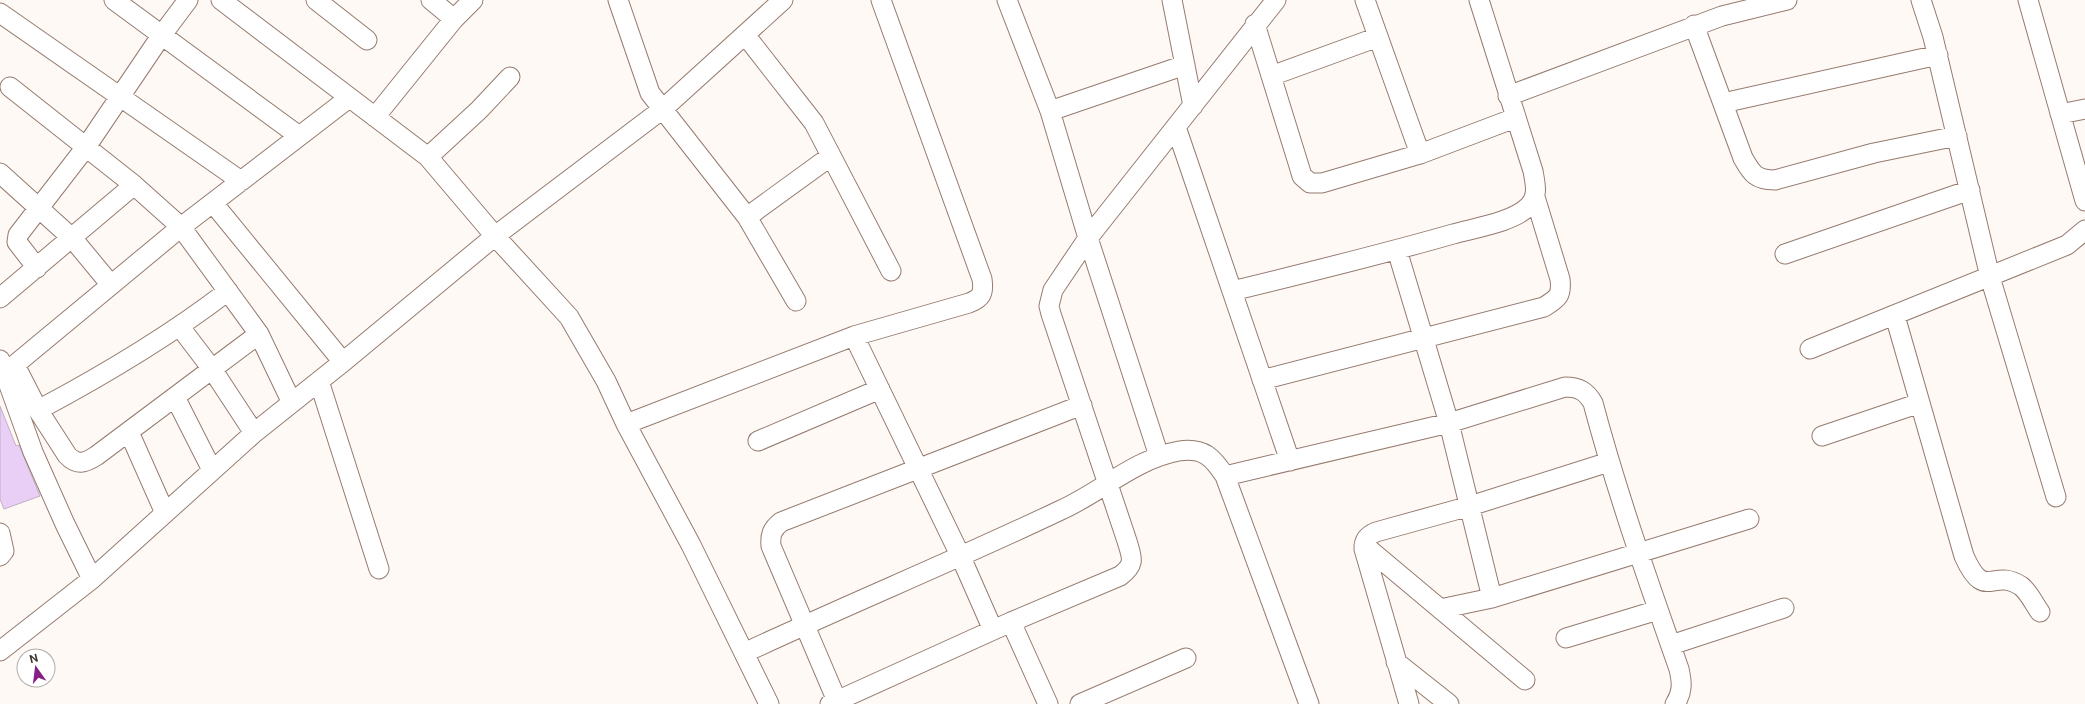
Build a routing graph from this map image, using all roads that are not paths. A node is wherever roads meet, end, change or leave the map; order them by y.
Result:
1 (114, 0) edge
2 (188, 0) edge
3 (221, 0) edge
4 (316, 0) edge
5 (430, 0) edge
6 (473, 0) edge
7 (618, 0) edge
8 (783, 0) edge
9 (882, 0) edge
10 (1007, 0) edge
11 (1172, 0) edge
12 (1276, 0) edge
13 (1366, 0) edge
14 (1479, 0) edge
15 (1787, 0) edge
16 (1921, 0) edge
17 (2028, 0) edge
18 (0, 13) edge
19 (454, 19) junction
20 (1255, 24) junction
21 (1694, 25) junction
22 (161, 36) junction
23 (746, 36) junction
24 (1378, 37) junction
25 (367, 40) dead end
26 (1938, 55) junction
27 (1185, 65) junction
28 (1271, 76) junction
29 (510, 77) dead end
30 (10, 87) dead end
31 (1508, 96) junction
32 (121, 97) junction
33 (349, 98) junction
34 (1723, 103) junction
35 (1193, 106) junction
36 (664, 108) junction
37 (2085, 109) edge
38 (1050, 111) junction
39 (2060, 114) junction
40 (375, 117) junction
41 (1515, 118) junction
42 (1176, 127) junction
43 (299, 136) junction
44 (1957, 136) junction
45 (86, 147) junction
46 (1420, 154) junction
47 (831, 156) junction
48 (428, 157) junction
49 (0, 173) edge
50 (241, 181) junction
51 (134, 185) junction
52 (1970, 190) junction
53 (1535, 197) junction
54 (2085, 201) edge
55 (213, 203) junction
56 (40, 207) junction
57 (747, 217) junction
58 (181, 228) junction
59 (2085, 230) edge
60 (495, 236) junction
61 (73, 238) junction
62 (1088, 238) junction
63 (1397, 250) junction
64 (1785, 254) dead end
65 (37, 268) junction
66 (891, 271) dead end
67 (1990, 277) junction
68 (111, 285) junction
69 (228, 291) junction
70 (1232, 291) junction
71 (0, 298) edge
72 (796, 301) dead end
73 (1895, 316) junction
74 (180, 327) junction
75 (259, 334) junction
76 (854, 336) junction
77 (1424, 338) junction
78 (1810, 349) dead end
79 (343, 362) junction
80 (7, 366) edge
81 (212, 369) junction
82 (1262, 380) junction
83 (319, 381) junction
84 (880, 389) junction
85 (175, 397) junction
86 (292, 403) junction
87 (1920, 403) junction
88 (1082, 405) junction
89 (38, 410) junction
90 (1449, 423) junction
91 (626, 424) junction
92 (129, 432) junction
93 (254, 433) junction
94 (1822, 436) dead end
95 (758, 441) dead end
96 (1159, 456) junction
97 (1290, 461) junction
98 (1609, 462) junction
99 (918, 467) junction
100 (212, 470) junction
101 (1225, 476) junction
102 (1108, 483) junction
103 (2056, 497) dead end
104 (1470, 506) junction
105 (165, 513) junction
106 (1749, 519) dead end
107 (0, 533) edge
108 (1364, 545) junction
109 (1638, 553) junction
110 (960, 555) junction
111 (0, 556) edge
112 (379, 569) dead end
113 (92, 578) junction
114 (1492, 598) junction
115 (1784, 608) dead end
116 (1440, 609) junction
117 (1658, 610) junction
118 (2040, 612) dead end
119 (1011, 622) junction
120 (805, 625) junction
121 (993, 630) junction
122 (1566, 638) dead end
123 (1671, 645) junction
124 (0, 651) edge
125 (744, 653) junction
126 (1186, 658) dead end
127 (1396, 662) junction
128 (1525, 680) dead end
129 (833, 702) edge
130 (769, 704) edge
131 (1048, 704) edge
132 (1080, 704) edge
133 (1309, 704) edge
134 (1408, 704) edge
135 (1449, 704) edge
136 (1675, 704) edge

1 - 22 street
2 - 22 street
3 - 33 street
4 - 25 street
5 - 19 street
6 - 19 street
7 - 36 street
8 - 23 street
9 - 76 street
10 - 38 street
11 - 27 street
12 - 20 street
13 - 24 street
14 - 31 street
15 - 21 street
16 - 26 street
17 - 39 street
18 - 32 street
19 - 40 street
20 - 28 street
20 - 35 street
21 - 31 street
21 - 34 street
22 - 32 street
22 - 43 street
23 - 36 street
23 - 47 street
24 - 28 street
24 - 46 street
26 - 34 street
26 - 44 street
27 - 35 street
27 - 38 street
28 - 46 street
29 - 48 street
30 - 45 street
31 - 41 street
32 - 45 street
32 - 50 street
33 - 40 street
33 - 43 street
34 - 44 street
35 - 42 street
36 - 57 street
36 - 60 street
37 - 39 street
38 - 62 street
39 - 54 street
40 - 48 street
41 - 46 street
41 - 53 street
42 - 62 street
42 - 70 street
43 - 50 street
44 - 52 street
45 - 51 street
45 - 56 street
47 - 57 street
47 - 66 street
48 - 60 street
49 - 56 street
50 - 55 street
51 - 58 street
51 - 61 street
52 - 64 street
52 - 67 street
53 - 63 street
53 - 77 street
55 - 58 street
55 - 79 street
56 - 61 street
56 - 65 street
57 - 72 street
58 - 68 street
58 - 69 street
59 - 67 street
60 - 79 street
60 - 91 street
61 - 65 street
61 - 68 street
62 - 88 street
62 - 96 street
63 - 70 street
63 - 77 street
65 - 71 street
67 - 73 street
67 - 103 street
68 - 80 street
69 - 74 street
69 - 75 street
70 - 82 street
73 - 78 street
73 - 87 street
74 - 81 street
74 - 89 street
75 - 81 street
75 - 86 street
76 - 84 street
76 - 91 street
77 - 82 street
77 - 90 street
79 - 83 street
80 - 89 street
80 - 113 street
81 - 85 street
81 - 93 street
82 - 97 street
83 - 86 street
83 - 112 street
84 - 95 street
84 - 99 street
85 - 92 street
85 - 100 street
86 - 93 street
87 - 94 street
87 - 118 street
88 - 99 street
88 - 102 street
89 - 92 street
90 - 97 street
90 - 98 street
90 - 104 street
91 - 125 street
92 - 105 street
93 - 100 street
96 - 101 street
96 - 102 street
97 - 101 street
98 - 104 street
98 - 109 street
99 - 110 street
99 - 120 street
100 - 105 street
101 - 133 street
102 - 110 street
102 - 119 street
104 - 108 street
104 - 114 street
105 - 113 street
106 - 109 street
107 - 111 street
108 - 116 street
108 - 127 street
109 - 114 street
109 - 117 street
110 - 120 street
110 - 121 street
113 - 124 street
114 - 116 street
115 - 123 street
116 - 128 street
117 - 122 street
117 - 123 street
119 - 121 street
119 - 131 street
120 - 125 street
120 - 129 street
121 - 129 street
123 - 136 street
125 - 130 street
126 - 132 street
127 - 134 street
127 - 135 street

